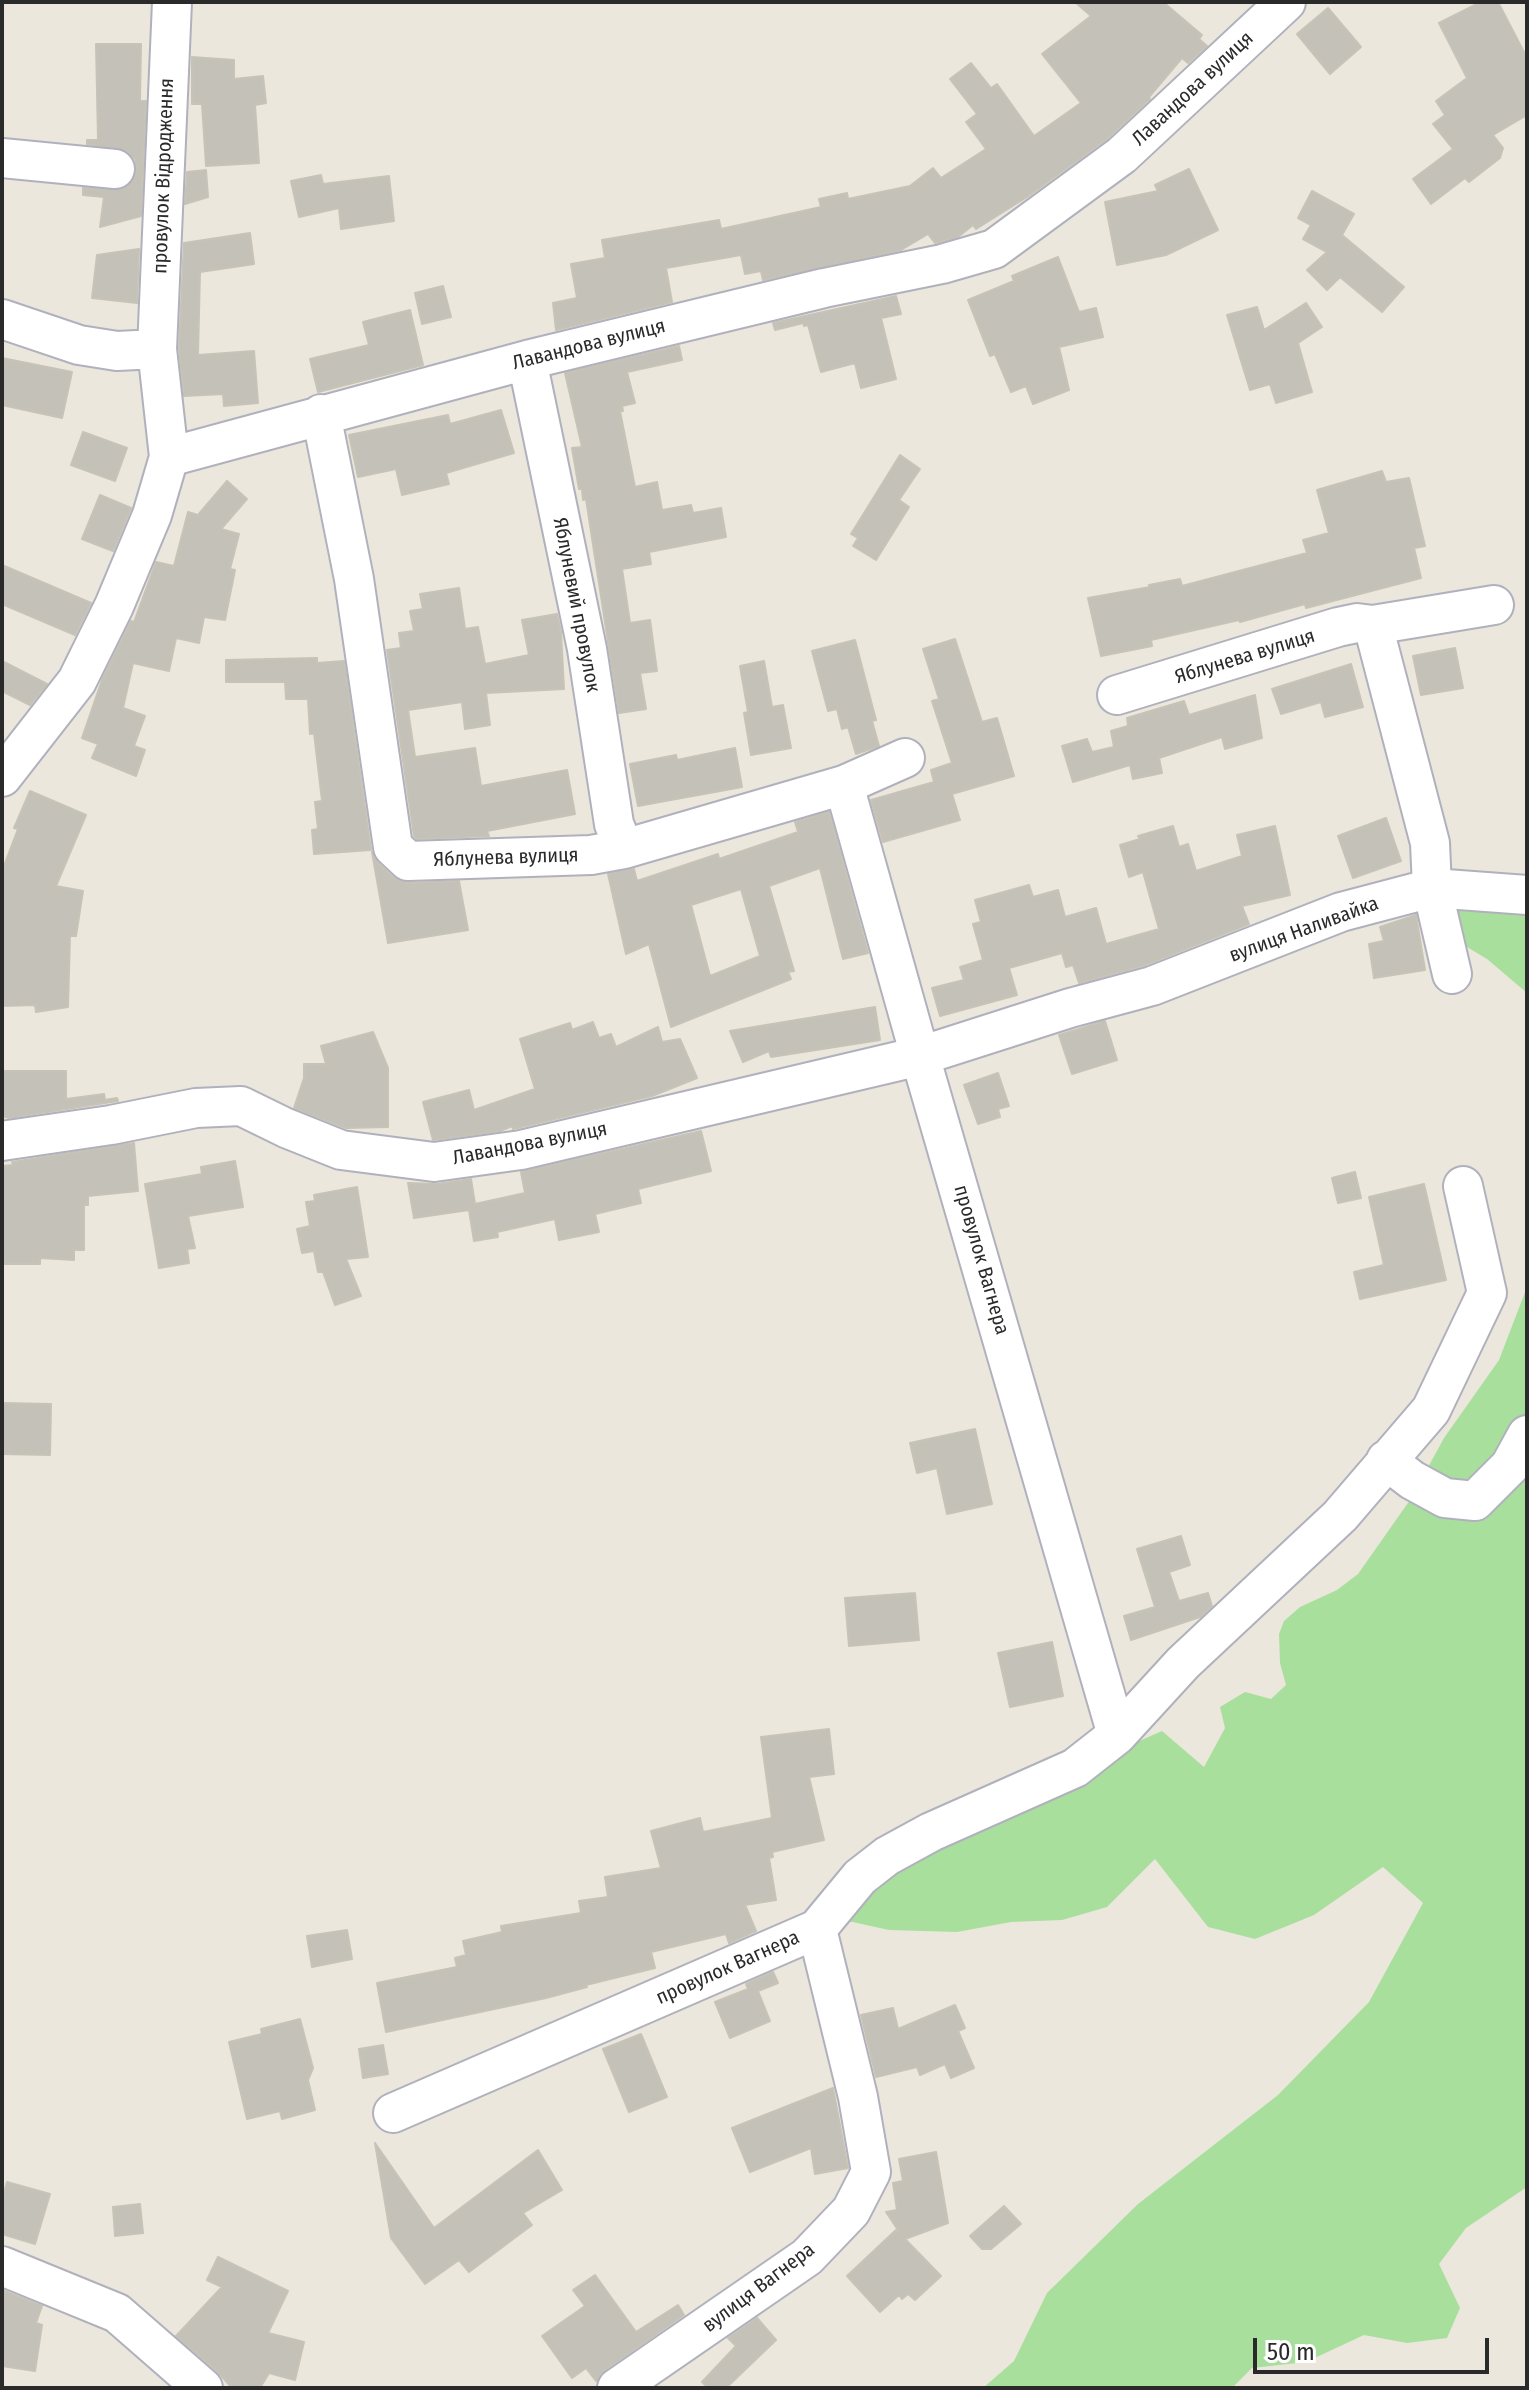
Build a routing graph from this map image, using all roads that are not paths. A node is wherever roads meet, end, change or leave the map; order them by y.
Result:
1 (172, 2) edge
2 (1286, 2) edge
3 (2, 158) edge
4 (115, 169) dead end
5 (2, 319) edge
6 (157, 349) junction
7 (527, 360) junction
8 (321, 414) junction
9 (169, 457) junction
10 (1494, 605) dead end
11 (1373, 625) junction
12 (1117, 695) dead end
13 (905, 758) dead end
14 (2, 777) edge
15 (844, 785) junction
16 (624, 849) junction
17 (1432, 888) junction
18 (1527, 895) edge
19 (1452, 974) dead end
20 (920, 1056) junction
21 (2, 1141) edge
22 (1463, 1186) dead end
23 (1527, 1435) edge
24 (1386, 1460) junction
25 (1117, 1735) junction
26 (817, 1929) junction
27 (393, 2113) dead end
28 (2, 2266) edge
29 (203, 2388) edge
30 (617, 2388) edge

1 - 6 street, провулок Відродження
2 - 7 street, Лавандова вулиця
3 - 4 street
5 - 6 street
6 - 9 street, провулок Відродження
7 - 8 street, Лавандова вулиця
7 - 16 street, Яблуневий провулок
8 - 9 street, Лавандова вулиця
8 - 16 street, Яблунева вулиця
9 - 14 street
10 - 11 street, Яблунева вулиця
11 - 12 street, Яблунева вулиця
11 - 17 street
13 - 15 street, Яблунева вулиця
15 - 16 street, Яблунева вулиця
15 - 20 street, провулок Вагнера
17 - 18 street, вулиця Наливайка
17 - 19 street
17 - 20 street, вулиця Наливайка
20 - 21 street, Лавандова вулиця
20 - 25 street, провулок Вагнера
22 - 24 street, провулок Вагнера
23 - 24 street
24 - 25 street, провулок Вагнера
25 - 26 street, провулок Вагнера
26 - 27 street, провулок Вагнера
26 - 30 street, вулиця Вагнера
28 - 29 street

